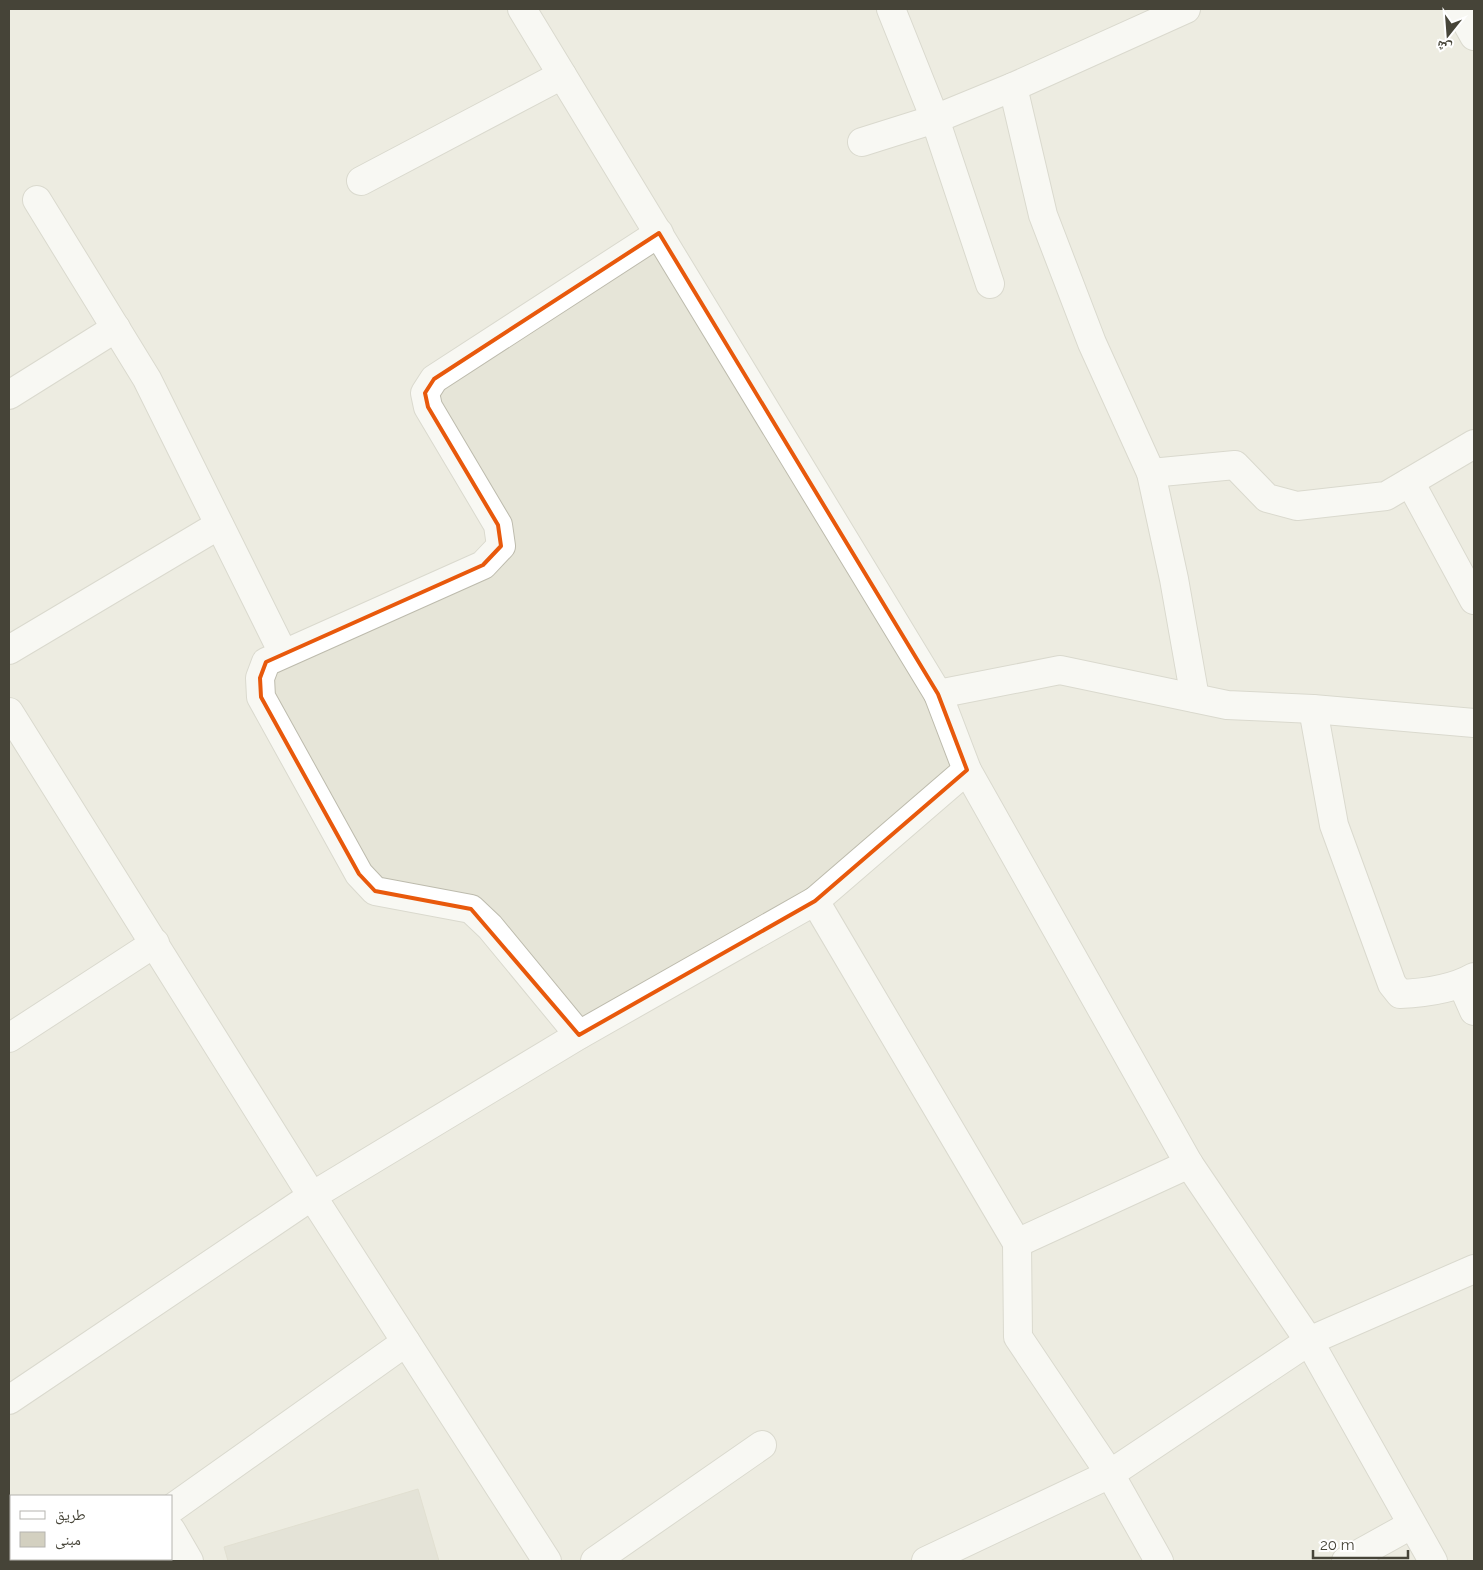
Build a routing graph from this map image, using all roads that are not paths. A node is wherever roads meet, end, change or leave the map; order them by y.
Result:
1 (522, 9) edge
2 (892, 9) edge
3 (1186, 9) edge
4 (1460, 9) edge
5 (1474, 36) edge
6 (562, 75) junction
7 (1013, 88) junction
8 (935, 119) junction
9 (862, 142) dead end
10 (361, 181) dead end
11 (37, 200) dead end
12 (659, 233) junction
13 (990, 284) dead end
14 (116, 328) junction
15 (9, 395) edge
16 (1474, 444) edge
17 (1151, 473) junction
18 (1410, 482) junction
19 (219, 525) junction
20 (1474, 600) edge
21 (9, 650) edge
22 (283, 653) junction
23 (938, 694) junction
24 (1195, 698) junction
25 (1313, 709) junction
26 (9, 712) edge
27 (1474, 723) edge
28 (968, 770) junction
29 (815, 900) junction
30 (155, 943) junction
31 (1468, 980) edge
32 (1474, 1011) edge
33 (579, 1035) junction
34 (9, 1038) edge
35 (1189, 1164) junction
36 (312, 1196) junction
37 (1017, 1243) junction
38 (1474, 1268) edge
39 (1309, 1341) junction
40 (406, 1342) junction
41 (9, 1400) edge
42 (762, 1445) dead end
43 (1110, 1474) junction
44 (172, 1508) edge
45 (1411, 1525) junction
46 (172, 1532) edge
47 (189, 1561) edge
48 (547, 1561) edge
49 (595, 1561) edge
50 (926, 1561) edge
51 (1159, 1561) edge
52 (1346, 1561) edge
53 (1433, 1561) edge

1 - 6 street
2 - 8 street
3 - 7 street
4 - 5 street
6 - 10 street
6 - 12 street
7 - 8 street
7 - 17 street
8 - 9 street
8 - 13 street
11 - 14 street
12 - 22 street
12 - 23 street
14 - 15 street
14 - 19 street
16 - 18 street
17 - 18 street
17 - 24 street
18 - 20 street
19 - 21 street
19 - 22 street
22 - 33 street
23 - 24 street
23 - 28 street
24 - 25 street
25 - 27 street
25 - 31 street
26 - 30 street
28 - 29 street
28 - 35 street
29 - 33 street
29 - 37 street
30 - 34 street
30 - 36 street
31 - 32 street
33 - 36 street
35 - 37 street
35 - 39 street
36 - 40 street
36 - 41 street
37 - 43 street
38 - 39 street
39 - 43 street
39 - 45 street
40 - 44 street
40 - 48 street
42 - 49 street
43 - 50 street
43 - 51 street
45 - 52 street
45 - 53 street
46 - 47 street

